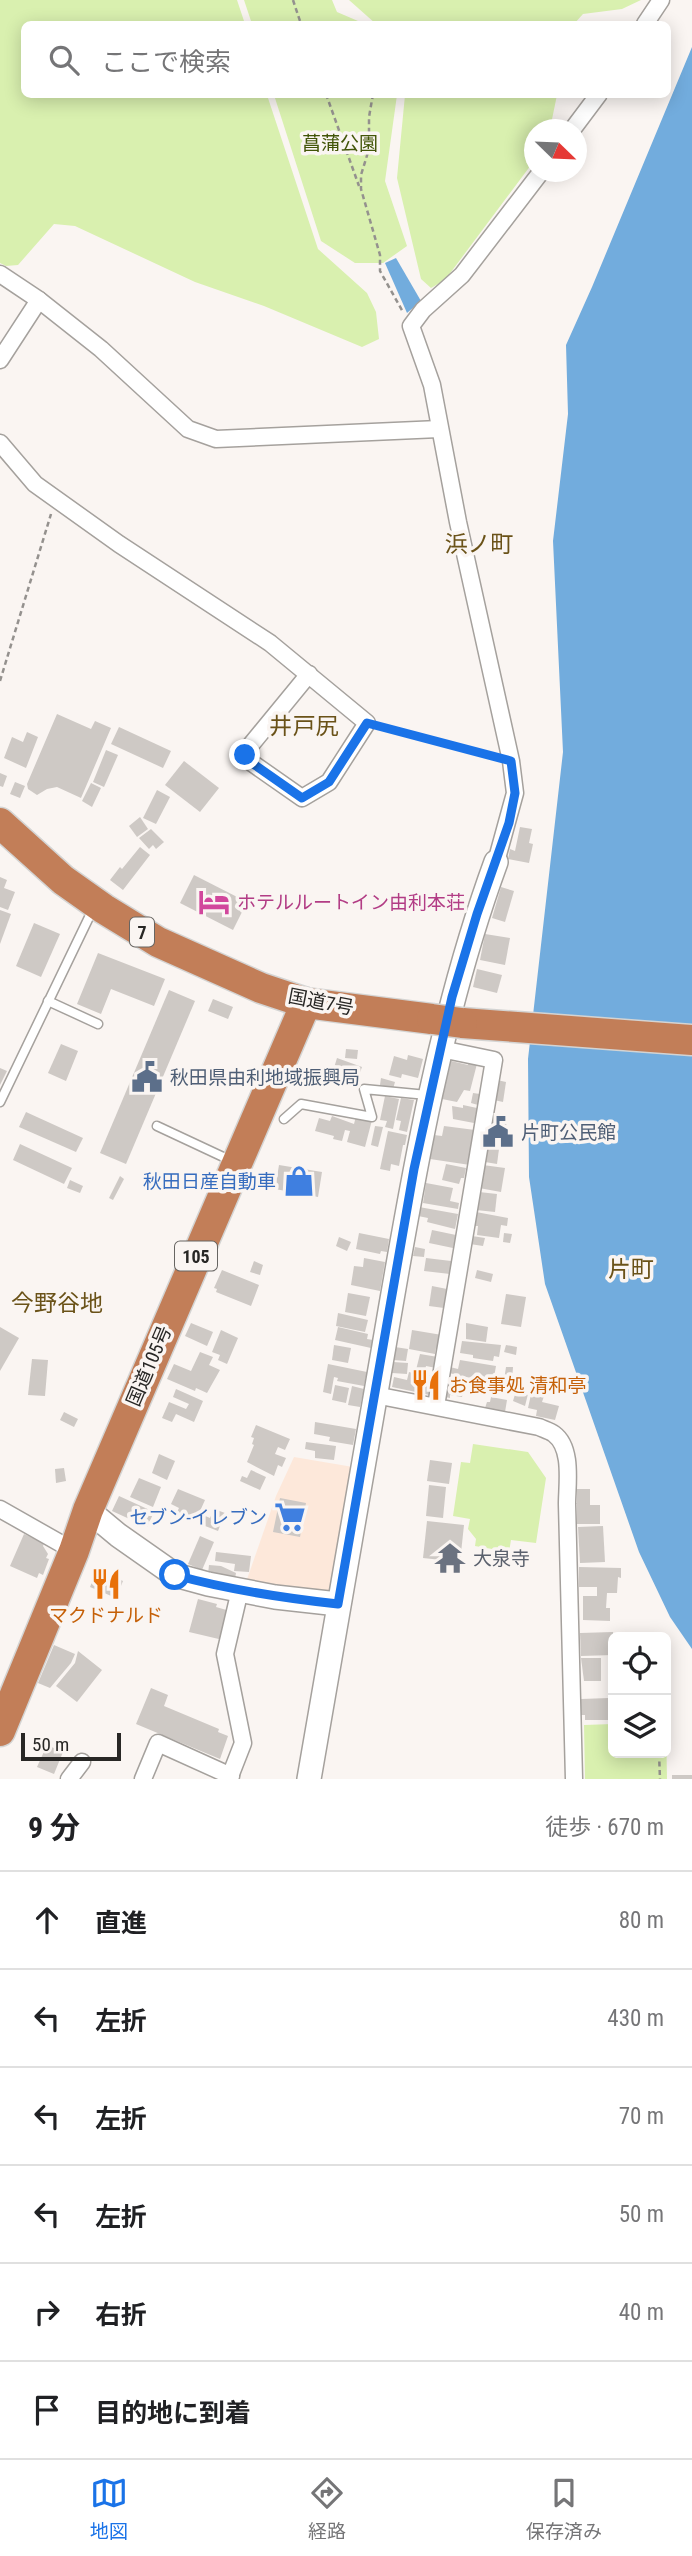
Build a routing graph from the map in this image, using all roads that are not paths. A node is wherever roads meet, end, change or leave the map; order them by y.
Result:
1 (661, 0) edge
2 (647, 21) edge
3 (596, 98) edge
4 (580, 119) edge
5 (533, 182) edge
6 (0, 274) edge
7 (39, 300) junction
8 (0, 360) edge
9 (439, 429) junction
10 (0, 443) edge
11 (309, 674) junction
12 (4, 832) edge
13 (496, 862) joint
14 (95, 903) junction
15 (48, 1001) junction
16 (306, 1003) junction
17 (98, 1024) dead end
18 (692, 1040) edge
19 (441, 1049) junction
20 (430, 1096) junction
21 (0, 1102) edge
22 (284, 1119) dead end
23 (157, 1126) dead end
24 (236, 1163) junction
25 (375, 1395) junction
26 (436, 1406) junction
27 (0, 1509) edge
28 (88, 1510) junction
29 (74, 1551) junction
30 (240, 1590) junction
31 (338, 1604) junction
32 (0, 1731) edge
33 (82, 1762) dead end
34 (230, 1778) edge
35 (69, 1779) edge
36 (143, 1779) edge
37 (309, 1779) edge
38 (574, 1779) edge

1 - 2 street
3 - 4 street
5 - 9 street
6 - 7 street
7 - 8 street
7 - 9 street
9 - 13 street
10 - 11 street
11 - 11 street
12 - 14 highway, 国道7号 / 7
13 - 19 street
14 - 15 lane
14 - 16 highway, 国道7号 / 7
15 - 17 lane
15 - 21 lane
16 - 18 highway, 国道7号 / 7, bridge
16 - 24 highway, 国道105号 / 105
19 - 20 street
19 - 26 street
20 - 22 lane
20 - 25 street
23 - 24 lane
24 - 28 highway, 国道105号 / 105
25 - 26 street
25 - 31 street
26 - 38 street
27 - 29 street
28 - 29 highway, 国道105号 / 105
28 - 30 street
29 - 32 highway, 国道105号 / 105
30 - 31 street
30 - 34 street
31 - 37 street
33 - 35 street
34 - 36 street

